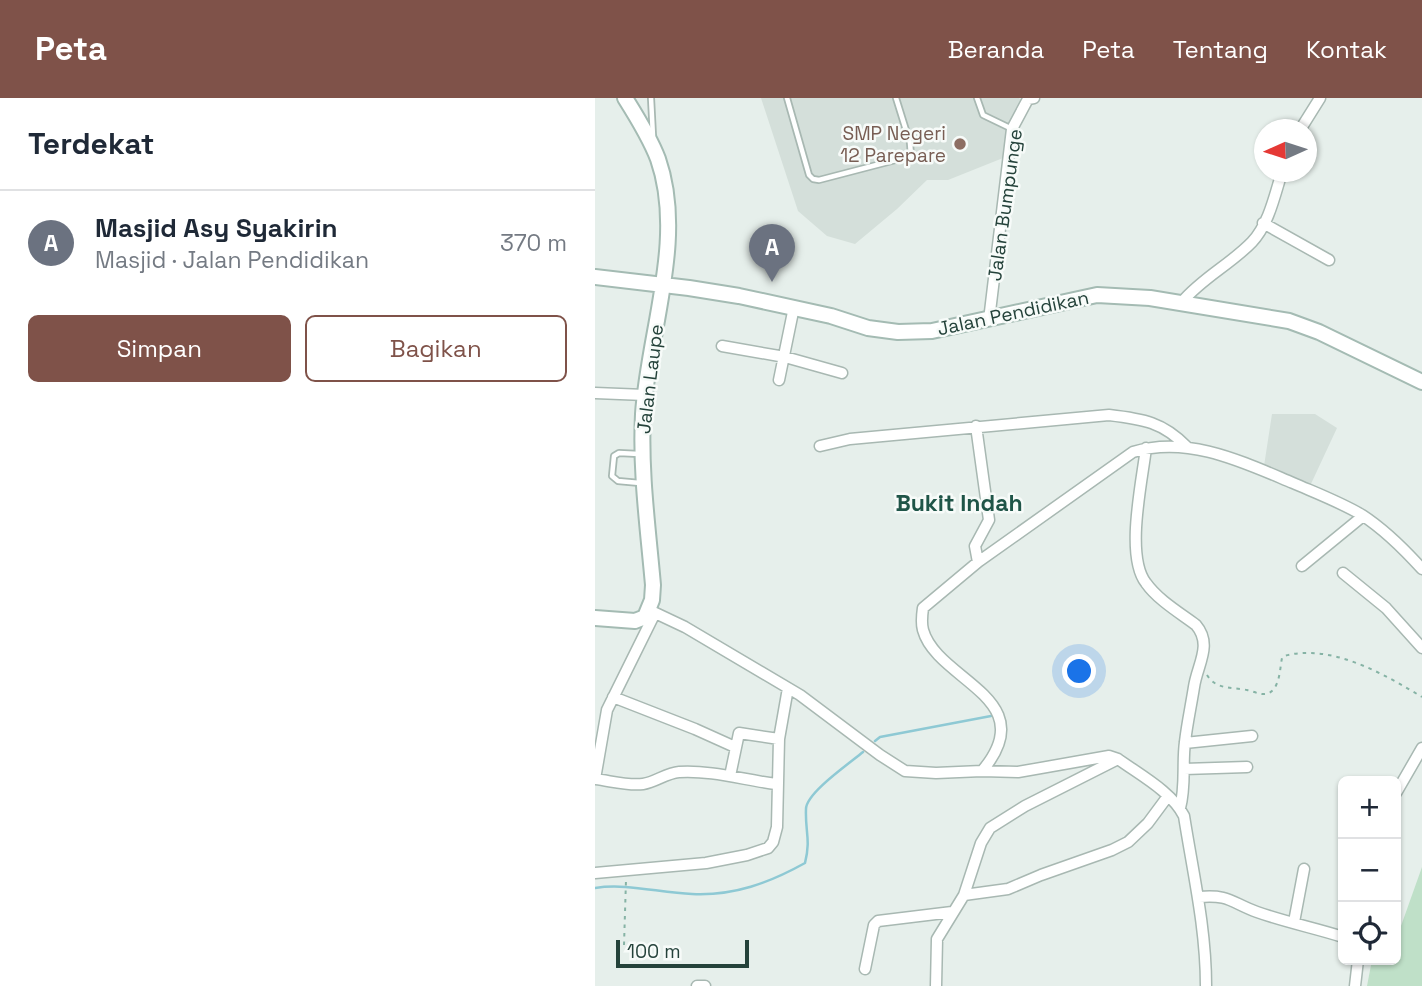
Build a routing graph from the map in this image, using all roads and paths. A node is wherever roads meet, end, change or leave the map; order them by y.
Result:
1 (625, 98) edge
2 (651, 98) edge
3 (787, 98) edge
4 (896, 98) edge
5 (977, 98) edge
6 (1028, 98) edge
7 (1034, 98) edge
8 (1320, 98) edge
9 (1307, 119) edge
10 (1012, 129) junction
11 (653, 148) junction
12 (1278, 182) edge
13 (1263, 223) junction
14 (1329, 260) dead end
15 (595, 277) edge
16 (661, 286) junction
17 (1182, 302) junction
18 (794, 307) junction
19 (989, 320) junction
20 (722, 346) dead end
21 (785, 357) junction
22 (842, 373) dead end
23 (779, 380) dead end
24 (1422, 382) edge
25 (595, 393) edge
26 (645, 395) junction
27 (976, 426) junction
28 (820, 446) dead end
29 (1187, 447) junction
30 (1146, 448) junction
31 (642, 454) junction
32 (644, 484) junction
33 (1363, 516) junction
34 (978, 562) junction
35 (1302, 566) dead end
36 (1422, 569) edge
37 (1343, 573) dead end
38 (652, 612) junction
39 (595, 618) edge
40 (1422, 648) edge
41 (1200, 663) junction
42 (788, 688) junction
43 (613, 696) junction
44 (1422, 697) edge
45 (1252, 736) dead end
46 (779, 738) junction
47 (1185, 743) junction
48 (735, 747) junction
49 (1422, 748) edge
50 (1118, 759) junction
51 (1247, 767) dead end
52 (1184, 769) junction
53 (982, 771) junction
54 (730, 776) junction
55 (595, 779) edge
56 (776, 784) junction
57 (1401, 784) edge
58 (1168, 796) junction
59 (1180, 808) junction
60 (1304, 869) dead end
61 (595, 873) edge
62 (626, 882) dead end
63 (964, 895) junction
64 (1199, 897) junction
65 (952, 912) junction
66 (1294, 922) junction
67 (1338, 935) edge
68 (624, 945) dead end
69 (1357, 965) edge
70 (865, 969) dead end
71 (697, 986) edge
72 (705, 986) edge
73 (936, 986) edge
74 (1206, 986) edge
75 (1355, 986) edge

1 - 11 street, Jalan Laupe
2 - 11 lane
3 - 4 lane
5 - 10 lane
6 - 7 street, Jalan Bumpunge
6 - 10 street, Jalan Bumpunge
8 - 9 street
10 - 19 street, Jalan Bumpunge
11 - 16 street, Jalan Laupe
12 - 13 street
13 - 14 street
13 - 17 street
15 - 16 street, Jalan Pendidikan
16 - 18 street, Jalan Pendidikan
16 - 26 street, Jalan Laupe
17 - 19 street, Jalan Pendidikan
17 - 24 street, Jalan Pendidikan
18 - 19 street, Jalan Pendidikan
18 - 21 street
20 - 21 street
21 - 22 street
21 - 23 street
25 - 26 street
26 - 31 street, Jalan Laupe
27 - 28 street
27 - 29 street
27 - 34 street
29 - 30 street
29 - 33 street
30 - 34 street
30 - 41 street
31 - 32 street, Jalan Laupe
31 - 32 lane
32 - 38 street, Jalan Laupe
33 - 35 street
33 - 36 street
34 - 53 street
37 - 40 street
38 - 39 street
38 - 42 street
38 - 43 street
41 - 44 path
41 - 47 street
42 - 46 street
42 - 53 street
43 - 48 street
43 - 55 street
45 - 47 street
46 - 48 street
46 - 56 street
47 - 52 street
48 - 54 street
49 - 57 street
50 - 53 street
50 - 58 street
50 - 63 street
51 - 52 street
52 - 59 street
54 - 55 street
54 - 56 street
56 - 61 street
58 - 59 street
58 - 63 street
59 - 64 street
60 - 66 street
62 - 68 path
63 - 65 street
64 - 66 street
64 - 74 street
65 - 70 street
65 - 73 street
66 - 67 street
69 - 75 street
71 - 72 street

